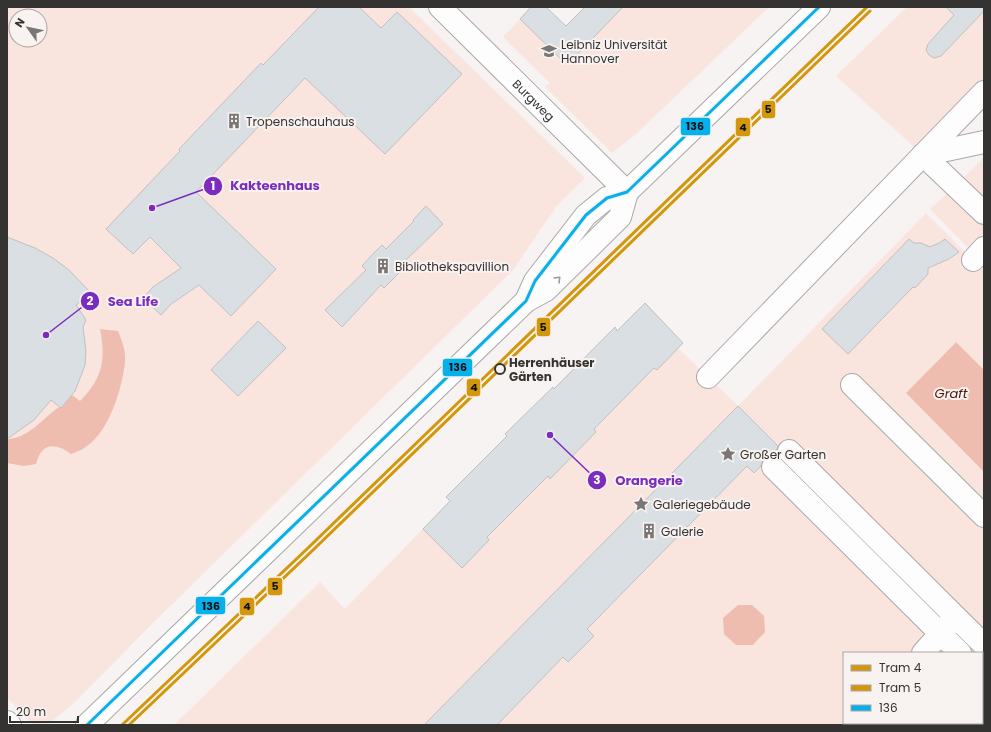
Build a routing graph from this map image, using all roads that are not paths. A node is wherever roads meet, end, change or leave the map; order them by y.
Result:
1 (440, 7) edge
2 (819, 7) edge
3 (984, 92) edge
4 (984, 142) edge
5 (923, 154) junction
6 (627, 192) junction
7 (984, 213) edge
8 (708, 377) dead end
9 (852, 385) dead end
10 (789, 451) dead end
11 (773, 468) dead end
12 (984, 516) edge
13 (956, 617) junction
14 (940, 634) junction
15 (984, 645) edge
16 (924, 652) edge
17 (959, 652) edge
18 (7, 722) edge
19 (10, 725) edge
20 (87, 725) edge

1 - 6 street, Burgweg
2 - 6 street
3 - 5 street
4 - 5 street
5 - 7 street
5 - 8 street
6 - 20 street
9 - 12 street
10 - 13 street
11 - 14 street
13 - 14 street
13 - 15 street
14 - 16 street
14 - 17 street
18 - 19 street

